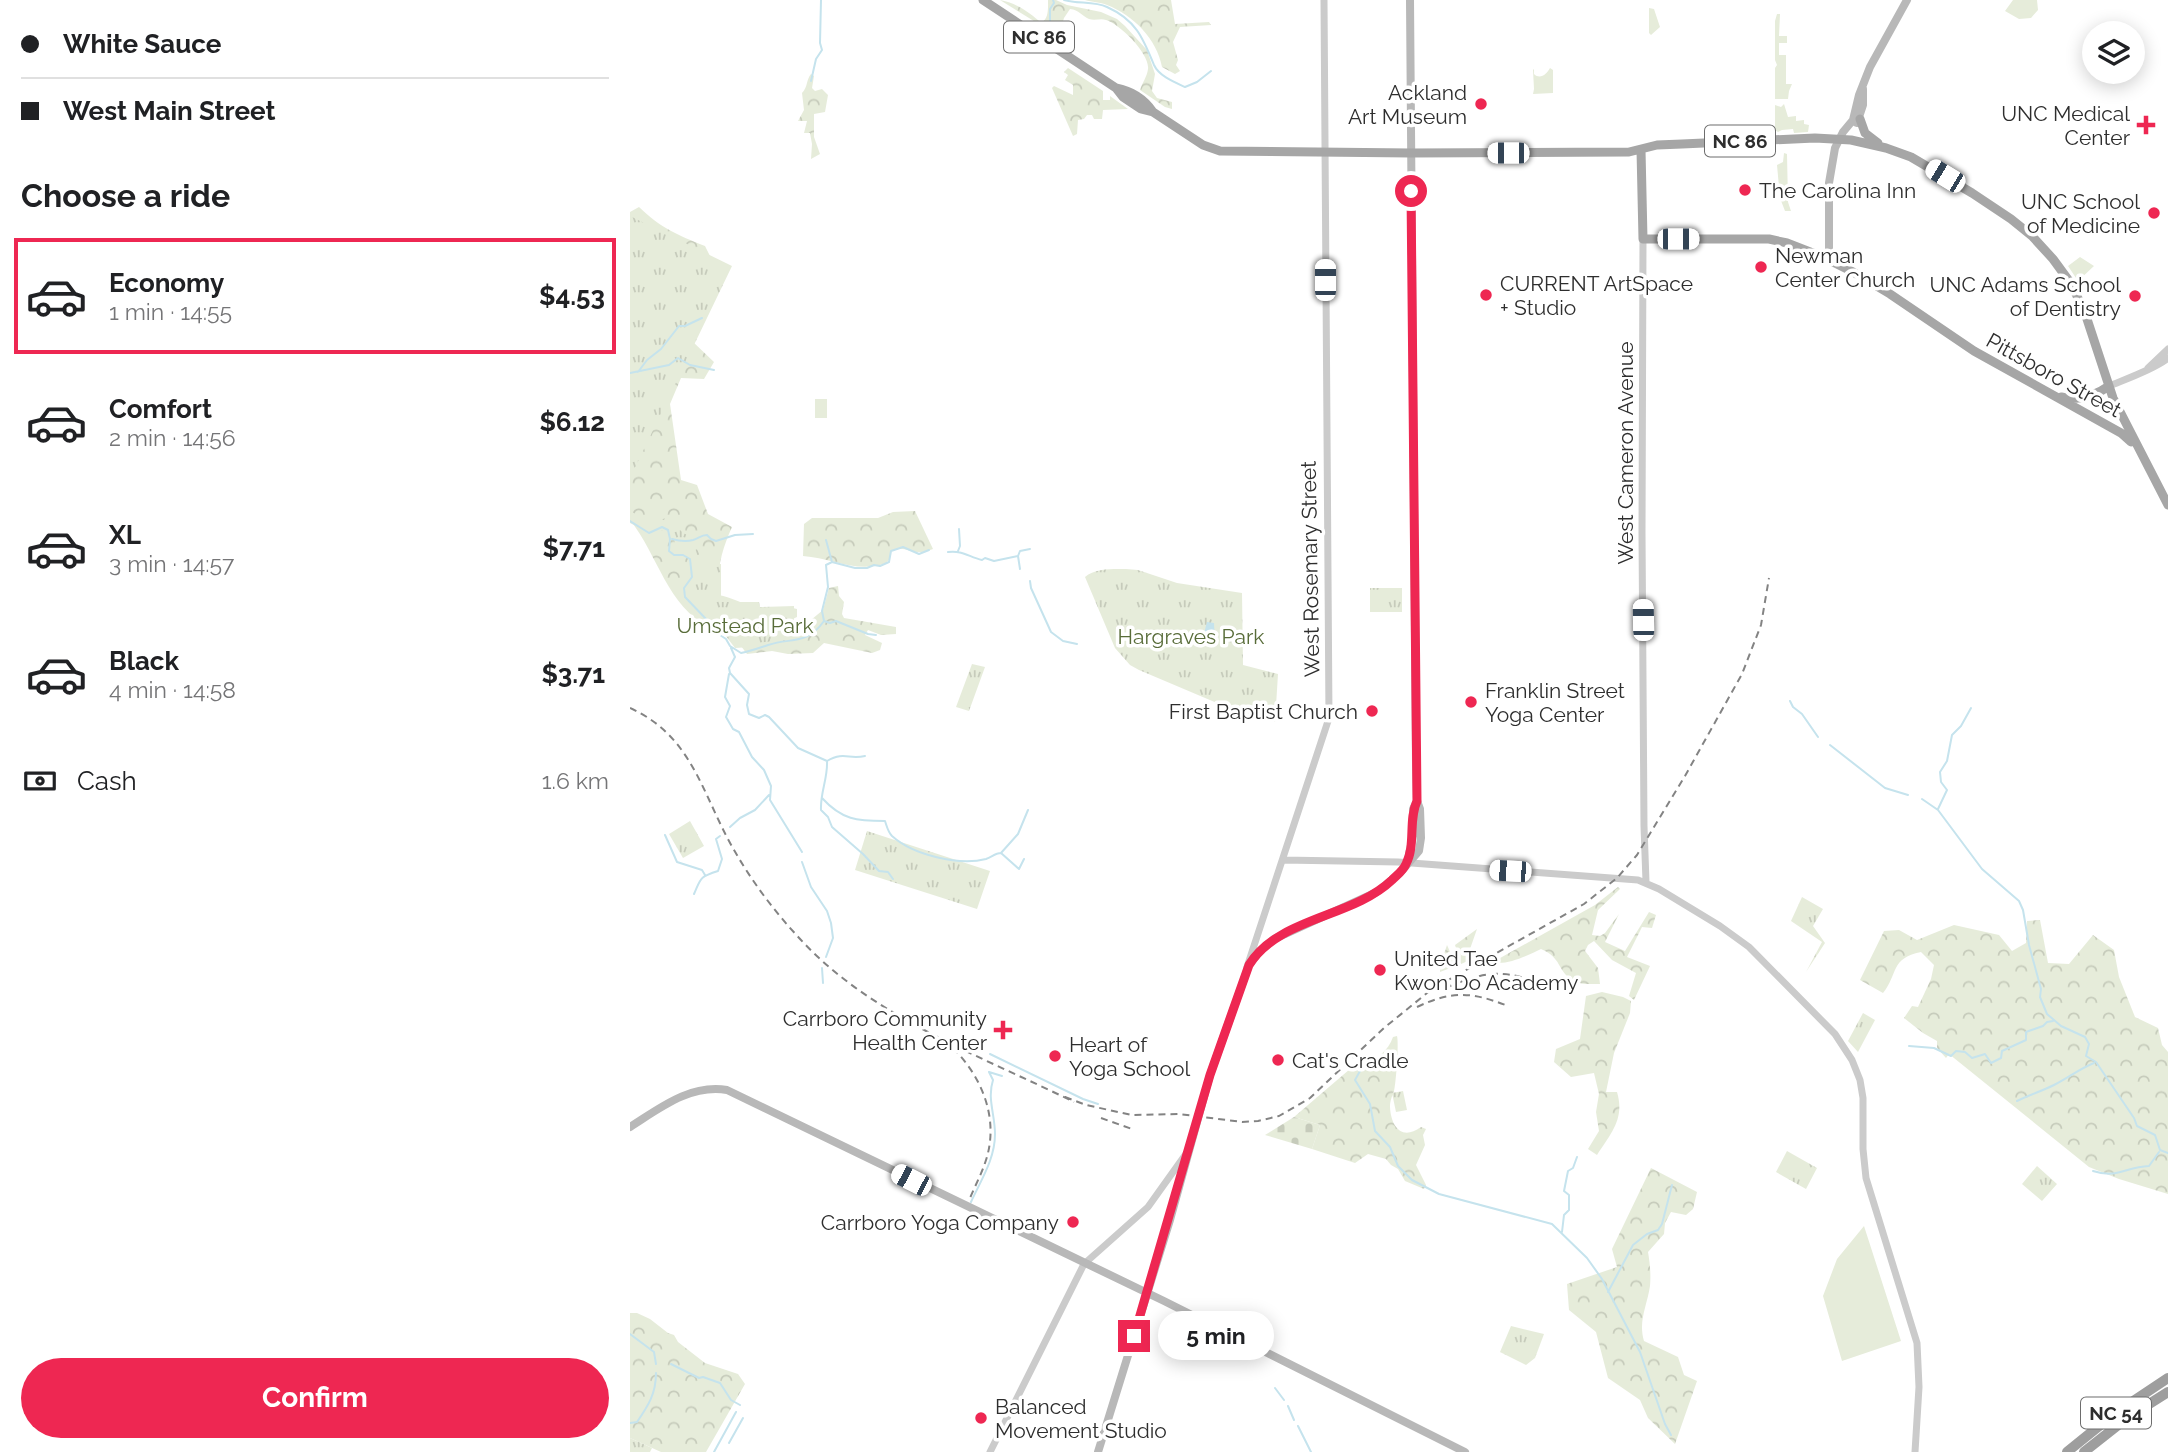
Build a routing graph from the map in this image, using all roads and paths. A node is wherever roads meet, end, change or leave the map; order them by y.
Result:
1 (983, 0) edge
2 (1324, 0) edge
3 (1410, 0) edge
4 (1907, 0) edge
5 (1863, 87) junction
6 (1116, 88) junction
7 (1153, 112) junction
8 (1860, 119) junction
9 (1839, 139) junction
10 (1886, 148) junction
11 (1641, 150) junction
12 (1325, 153) junction
13 (1411, 153) junction
14 (1643, 239) junction
15 (1829, 260) junction
16 (2168, 349) edge
17 (2168, 358) edge
18 (2148, 368) junction
19 (2109, 386) junction
20 (2052, 394) junction
21 (2136, 444) junction
22 (2168, 505) edge
23 (1283, 860) junction
24 (1407, 863) junction
25 (1646, 882) junction
26 (1246, 971) junction
27 (630, 1126) edge
28 (1188, 1151) junction
29 (1084, 1264) junction
30 (1147, 1293) junction
31 (2168, 1378) edge
32 (2168, 1392) edge
33 (990, 1452) edge
34 (1098, 1452) edge
35 (1465, 1452) edge
36 (1915, 1452) edge
37 (2067, 1452) edge
38 (2084, 1452) edge

1 - 6 main road, NC 86
2 - 12 street, West Rosemary Street
3 - 13 main road
4 - 5 main road
5 - 8 main road
5 - 9 main road
6 - 7 main road, NC 86
6 - 7 main road, NC 86
7 - 12 main road, NC 86
8 - 9 main road
8 - 10 main road
9 - 10 main road, NC 86
9 - 11 main road, NC 86
9 - 15 main road
10 - 19 main road, NC 86
11 - 13 main road, NC 86
11 - 14 main road, West Cameron Avenue
12 - 13 main road, NC 86
12 - 23 street, West Rosemary Street
13 - 24 main road
14 - 15 main road, Pittsboro Street / NC 86
14 - 25 street, West Cameron Avenue
15 - 20 main road, Pittsboro Street / NC 86
16 - 18 street
17 - 18 street
18 - 19 street
19 - 20 main road
19 - 21 main road, NC 86
20 - 21 main road, Pittsboro Street / NC 86
21 - 22 main road, NC 86
23 - 24 street
23 - 26 street, West Rosemary Street
24 - 25 street
24 - 26 main road
25 - 36 street
26 - 28 main road
27 - 29 main road
28 - 29 street
28 - 30 main road
29 - 30 main road
29 - 33 street
30 - 34 main road
30 - 35 main road
31 - 37 highway, NC 54
32 - 38 highway, NC 54

